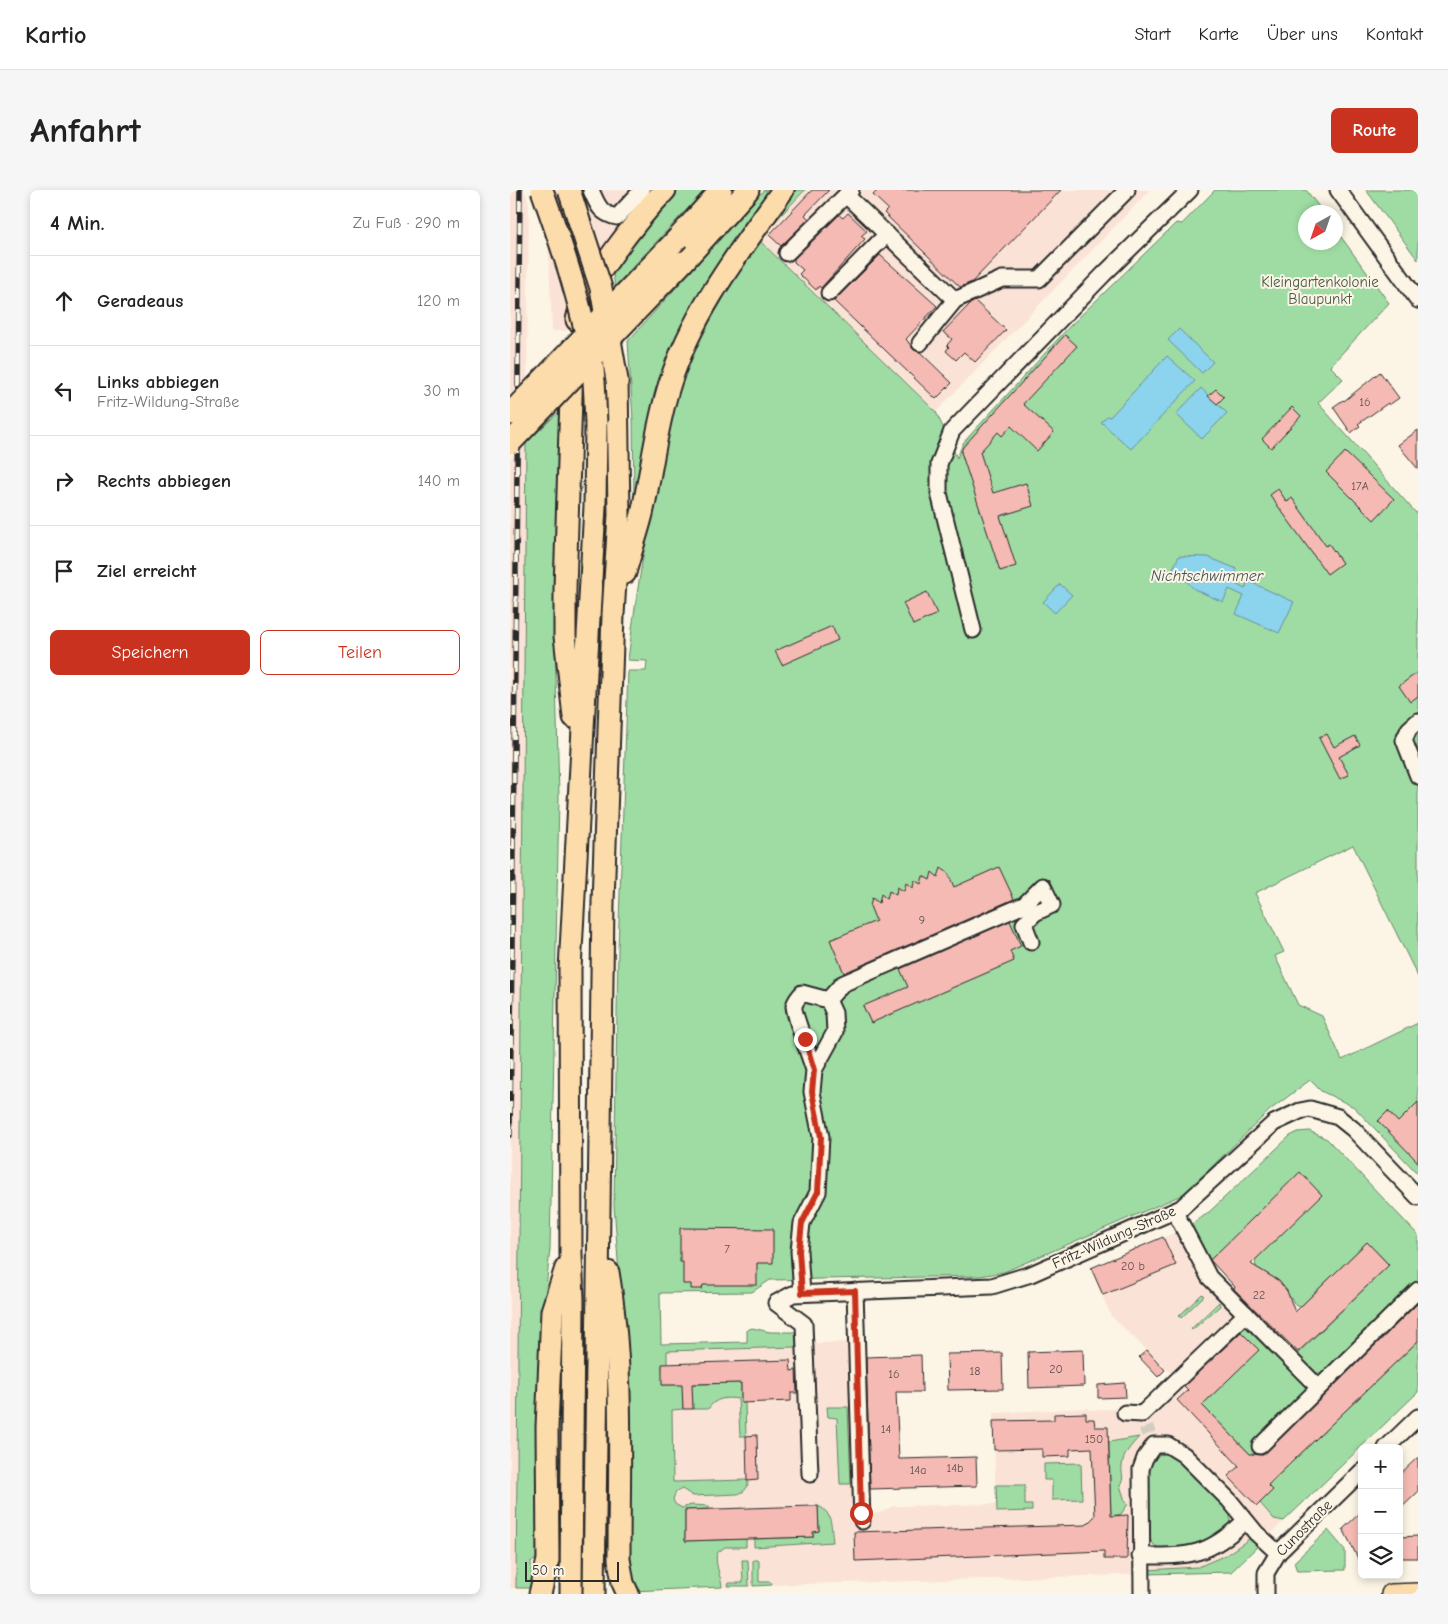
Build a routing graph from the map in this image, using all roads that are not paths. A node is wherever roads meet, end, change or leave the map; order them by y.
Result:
1 (542, 190) edge
2 (569, 190) edge
3 (591, 190) edge
4 (642, 190) edge
5 (664, 190) edge
6 (721, 190) edge
7 (748, 190) edge
8 (783, 190) edge
9 (1127, 190) edge
10 (1190, 190) edge
11 (1338, 190) edge
12 (849, 192) edge
13 (887, 234) junction
14 (787, 253) dead end
15 (829, 294) dead end
16 (955, 300) junction
17 (1418, 300) edge
18 (920, 343) dead end
19 (510, 414) edge
20 (510, 443) edge
21 (613, 615) junction
22 (973, 630) dead end
23 (1418, 721) edge
24 (1418, 776) edge
25 (581, 777) junction
26 (1031, 942) dead end
27 (828, 1000) junction
28 (814, 1070) junction
29 (1418, 1197) edge
30 (1175, 1212) junction
31 (599, 1218) junction
32 (570, 1255) junction
33 (1418, 1290) edge
34 (855, 1291) junction
35 (802, 1293) junction
36 (1246, 1314) junction
37 (1318, 1387) junction
38 (1124, 1413) dead end
39 (1418, 1417) edge
40 (1148, 1430) junction
41 (1390, 1444) edge
42 (1260, 1446) dead end
43 (810, 1474) dead end
44 (1358, 1475) edge
45 (862, 1521) dead end
46 (1245, 1521) junction
47 (1278, 1553) junction
48 (1140, 1556) junction
49 (548, 1560) junction
50 (616, 1568) junction
51 (1418, 1593) edge
52 (540, 1594) edge
53 (570, 1594) edge
54 (594, 1594) edge
55 (602, 1594) edge
56 (628, 1594) edge
57 (1142, 1594) edge
58 (1266, 1594) edge
59 (1391, 1594) edge

1 - 25 highway, bridge
2 - 21 highway, bridge
3 - 4 street
5 - 25 highway
6 - 19 highway, bridge
7 - 20 highway, bridge
8 - 21 highway
9 - 16 street
10 - 22 street
11 - 17 street
12 - 13 street
12 - 14 street
13 - 15 street
13 - 16 street
16 - 18 street
21 - 31 highway
23 - 24 street
25 - 32 highway
26 - 27 street
27 - 28 street
27 - 28 street
28 - 35 street
29 - 30 street, Fritz-Wildung-Straße
30 - 34 street, Fritz-Wildung-Straße
30 - 36 street
31 - 50 highway
31 - 54 highway
32 - 49 highway
32 - 53 highway
33 - 37 street
34 - 35 street, Fritz-Wildung-Straße
34 - 45 street
35 - 43 street, Fritz-Wildung-Straße
36 - 37 street
36 - 40 street
37 - 42 street
38 - 40 street
39 - 41 street
40 - 46 street
40 - 48 street
44 - 47 street, Cunostraße
46 - 47 street
46 - 48 street
47 - 58 street, Cunostraße
48 - 57 street
49 - 52 highway
49 - 53 highway
50 - 55 highway
50 - 56 highway
51 - 59 main road

